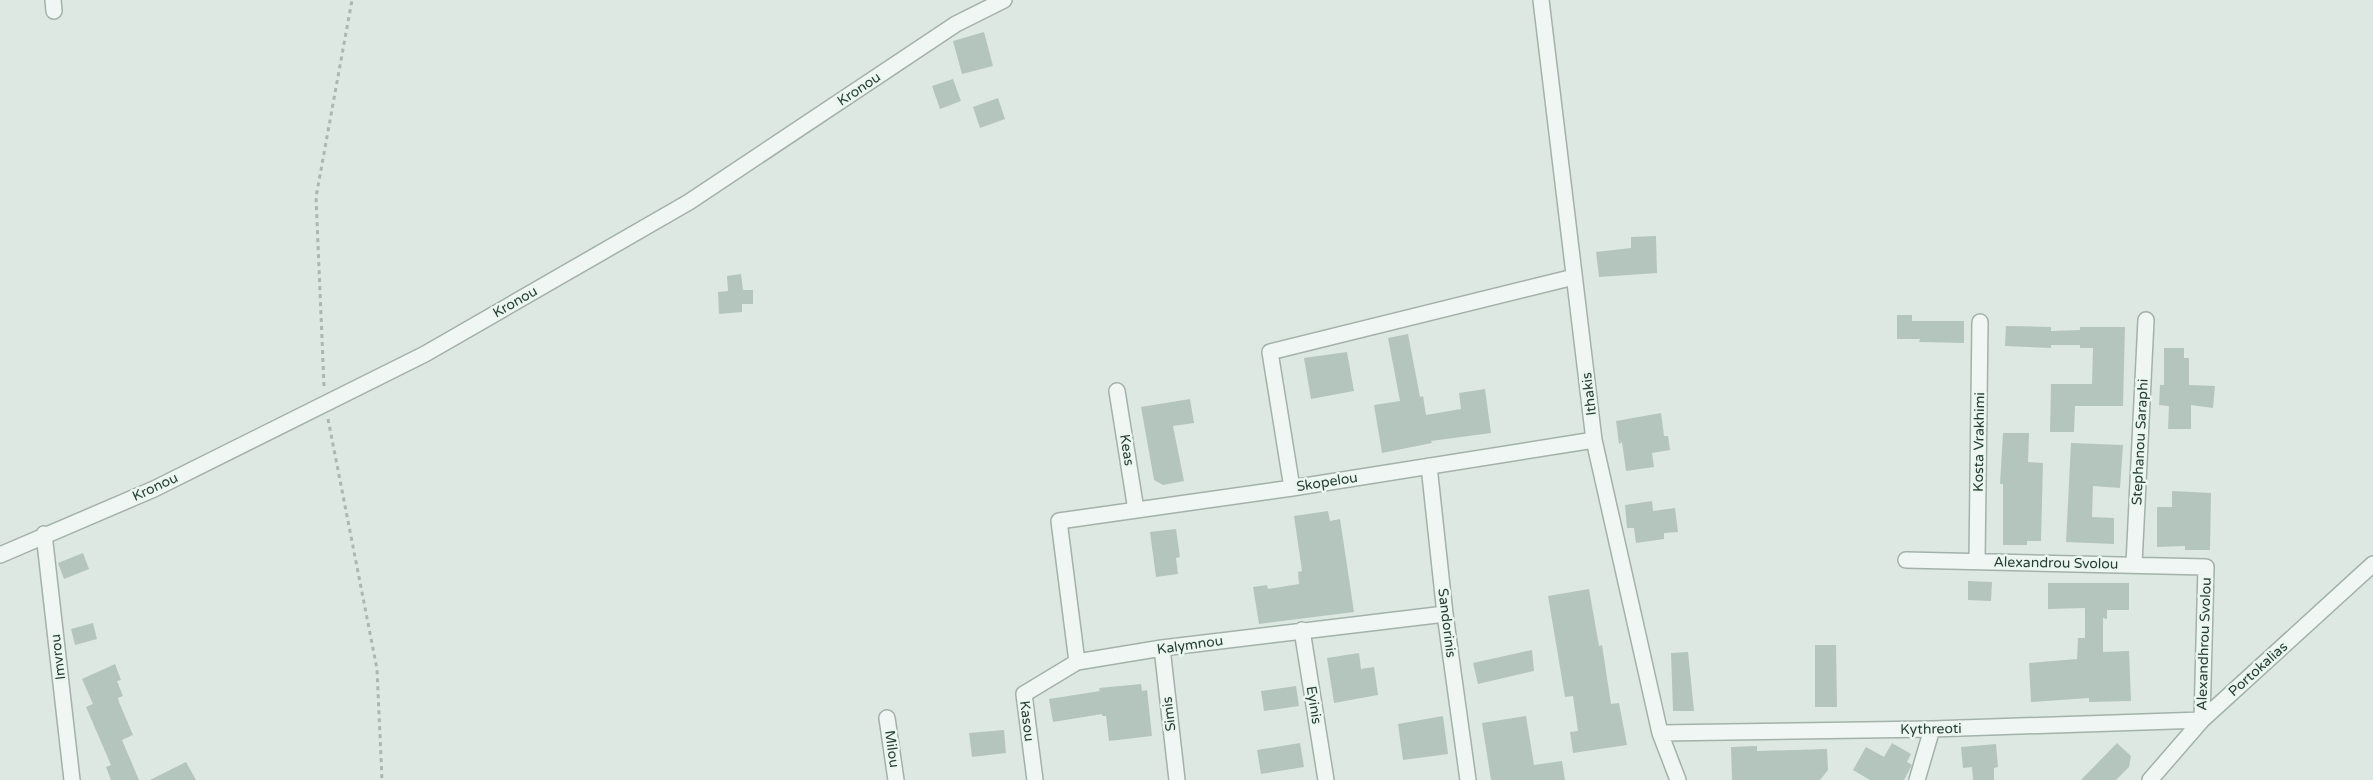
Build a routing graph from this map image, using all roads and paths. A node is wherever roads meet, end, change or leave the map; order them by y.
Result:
1 (1004, 0) edge
2 (1541, 0) edge
3 (1574, 277) junction
4 (2146, 320) dead end
5 (1980, 322) dead end
6 (1117, 390) dead end
7 (1594, 440) junction
8 (1429, 466) junction
9 (1292, 488) junction
10 (1136, 510) junction
11 (44, 534) junction
12 (0, 555) edge
13 (1906, 560) dead end
14 (1978, 561) junction
15 (2134, 564) junction
16 (2373, 564) edge
17 (2206, 567) joint
18 (1445, 614) junction
19 (1302, 630) junction
20 (1162, 648) junction
21 (1077, 662) junction
22 (887, 718) dead end
23 (2202, 720) junction
24 (1932, 729) junction
25 (1660, 733) junction
26 (72, 780) edge
27 (896, 780) edge
28 (1035, 780) edge
29 (1177, 780) edge
30 (1326, 780) edge
31 (1468, 780) edge
32 (1678, 780) edge
33 (1917, 780) edge
34 (2150, 780) edge

1 - 11 street, Kronou
2 - 3 street, Ithakis
3 - 7 street, Ithakis
3 - 9 street
4 - 15 street, Stephanou Saraphi
5 - 14 street, Kosta Vrakhimi
6 - 10 street, Keas
7 - 8 street, Skopelou
7 - 25 street, Ithakis
8 - 9 street, Skopelou
8 - 18 street, Sandorinis
9 - 10 street, Skopelou
10 - 21 street, Skopelou
11 - 12 street, Kronou
11 - 26 street, Imvrou
13 - 14 street, Alexandrou Svolou
14 - 15 street, Alexandrou Svolou
15 - 17 street, Alexandrou Svolou
16 - 23 street, Portokalias
17 - 23 street, Alexandhrou Svolou
18 - 19 street, Kalymnou
18 - 31 street, Sandorinis
19 - 20 street, Kalymnou
19 - 30 street, Eyinis
20 - 21 street, Kalymnou
20 - 29 street, Simis
21 - 28 street, Kasou
22 - 27 street, Milou
23 - 24 street, Kythreoti
23 - 34 street, Portokalias
24 - 25 street, Kythreoti
24 - 33 street
25 - 32 street, Ithakis

